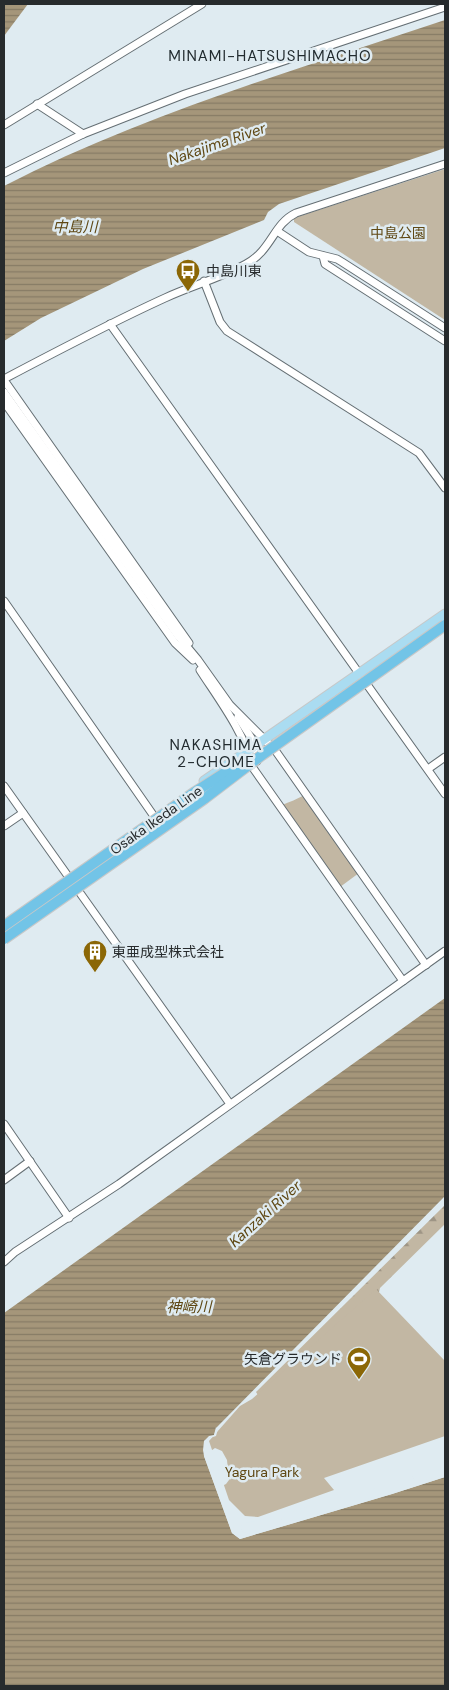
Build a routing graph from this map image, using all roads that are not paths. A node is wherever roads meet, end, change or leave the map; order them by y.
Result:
1 (202, 4) edge
2 (445, 7) edge
3 (37, 104) junction
4 (4, 125) edge
5 (83, 134) junction
6 (445, 164) edge
7 (4, 172) edge
8 (276, 231) junction
9 (322, 256) junction
10 (204, 281) junction
11 (110, 324) junction
12 (445, 328) edge
13 (445, 341) edge
14 (4, 379) edge
15 (4, 392) edge
16 (4, 402) edge
17 (445, 488) edge
18 (4, 601) edge
19 (445, 614) edge
20 (445, 619) edge
21 (445, 625) edge
22 (445, 630) edge
23 (194, 658) junction
24 (359, 675) junction
25 (368, 684) junction
26 (230, 705) junction
27 (264, 739) junction
28 (252, 747) junction
29 (276, 750) junction
30 (445, 757) edge
31 (428, 769) junction
32 (249, 771) junction
33 (4, 786) edge
34 (445, 794) edge
35 (23, 813) junction
36 (154, 816) junction
37 (4, 826) edge
38 (164, 832) junction
39 (74, 884) junction
40 (40, 910) junction
41 (4, 922) edge
42 (4, 926) edge
43 (4, 932) edge
44 (4, 939) edge
45 (4, 944) edge
46 (445, 951) edge
47 (426, 965) junction
48 (403, 981) junction
49 (230, 1104) junction
50 (4, 1124) edge
51 (30, 1161) junction
52 (4, 1180) edge
53 (69, 1218) junction
54 (4, 1262) edge

1 - 3 street
2 - 5 street
3 - 4 street
3 - 5 street
5 - 7 street
6 - 8 street
8 - 9 street
8 - 10 street
9 - 12 street
9 - 13 street
10 - 11 street
10 - 17 street
11 - 14 street
11 - 24 street
14 - 23 street
15 - 23 street
16 - 23 street
18 - 36 street
19 - 24 main road, Osaka Ikeda Line
20 - 42 highway, bridge
21 - 40 highway, bridge
22 - 25 main road, Osaka Ikeda Line
23 - 26 street
23 - 28 street
24 - 25 street
24 - 27 main road, Osaka Ikeda Line
25 - 29 main road, Osaka Ikeda Line
25 - 31 street
26 - 27 street
26 - 28 street
27 - 28 main road, Osaka Ikeda Line
27 - 29 street
28 - 32 street
28 - 36 main road, Osaka Ikeda Line
29 - 32 main road, Osaka Ikeda Line
29 - 47 street
30 - 31 street
31 - 34 street
32 - 38 main road, Osaka Ikeda Line
32 - 40 highway, bridge
32 - 48 street
33 - 35 street
35 - 37 street
35 - 39 street
36 - 38 street
36 - 39 main road, Osaka Ikeda Line
38 - 39 main road, Osaka Ikeda Line
39 - 40 highway
39 - 41 main road, Osaka Ikeda Line
39 - 45 main road, Osaka Ikeda Line
39 - 49 street
40 - 43 highway
40 - 44 highway, bridge
46 - 47 street
47 - 48 street
48 - 49 street
49 - 53 street
50 - 51 street
51 - 52 street
51 - 53 street
53 - 54 street

